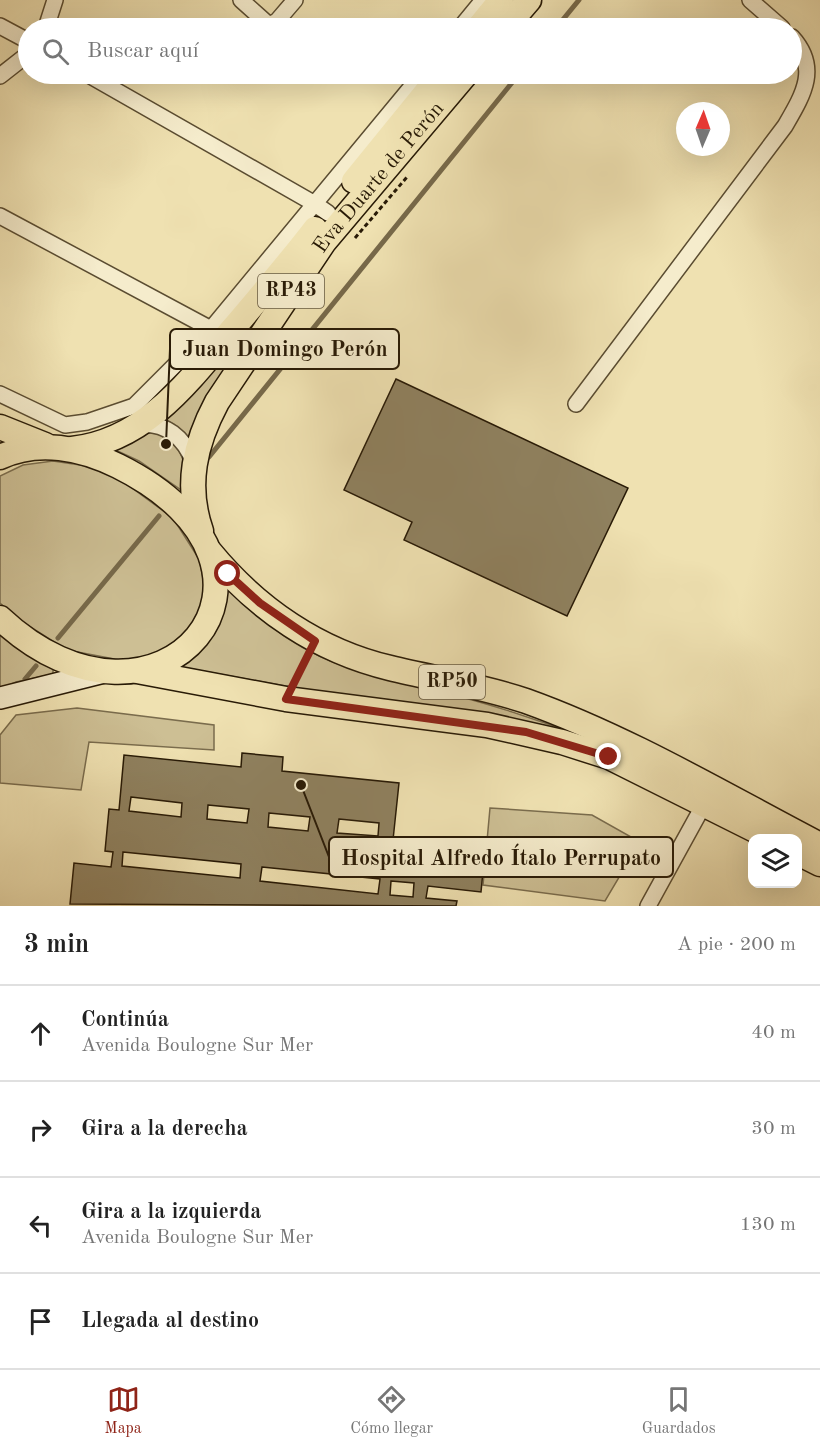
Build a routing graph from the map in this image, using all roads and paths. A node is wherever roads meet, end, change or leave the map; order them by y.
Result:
1 (55, 0) edge
2 (241, 0) edge
3 (295, 0) edge
4 (483, 0) edge
5 (501, 0) edge
6 (529, 0) edge
7 (750, 0) edge
8 (49, 18) edge
9 (261, 18) edge
10 (280, 18) edge
11 (468, 18) edge
12 (486, 18) edge
13 (514, 18) edge
14 (771, 18) edge
15 (0, 26) edge
16 (18, 36) edge
17 (802, 53) edge
18 (18, 62) edge
19 (0, 76) edge
20 (104, 84) edge
21 (414, 84) edge
22 (432, 84) edge
23 (458, 84) edge
24 (321, 208) junction
25 (0, 216) edge
26 (211, 329) junction
27 (0, 394) edge
28 (576, 404) dead end
29 (138, 425) junction
30 (0, 427) edge
31 (63, 449) junction
32 (0, 457) edge
33 (194, 463) junction
34 (207, 547) junction
35 (0, 618) edge
36 (315, 641) junction
37 (108, 671) junction
38 (137, 671) junction
39 (0, 698) edge
40 (286, 699) junction
41 (708, 796) junction
42 (765, 834) edge
43 (820, 845) edge
44 (802, 855) edge
45 (820, 864) edge
46 (648, 906) edge

1 - 8 street
2 - 9 street
3 - 10 street
4 - 11 street
5 - 12 main road
6 - 13 main road
7 - 14 street
15 - 16 street
17 - 28 street
18 - 19 street
20 - 24 street
21 - 24 street
22 - 24 main road, Eva Duarte de Perón / RP43
23 - 33 main road, Eva Duarte de Perón / RP43
24 - 26 street
24 - 29 main road, Eva Duarte de Perón / RP43
25 - 26 street
26 - 27 street
29 - 31 main road, Eva Duarte de Perón / RP43
29 - 33 street
30 - 31 main road
31 - 32 main road
31 - 34 main road
33 - 34 main road, Eva Duarte de Perón / RP43
34 - 36 main road, RP50
34 - 38 main road, Eva Duarte de Perón
35 - 37 main road
36 - 40 path
36 - 41 main road, RP50
37 - 38 main road
37 - 39 street
38 - 40 main road, RP50
40 - 41 main road, RP50
41 - 42 main road, RP50
41 - 43 main road, RP50
41 - 46 street
44 - 45 main road

